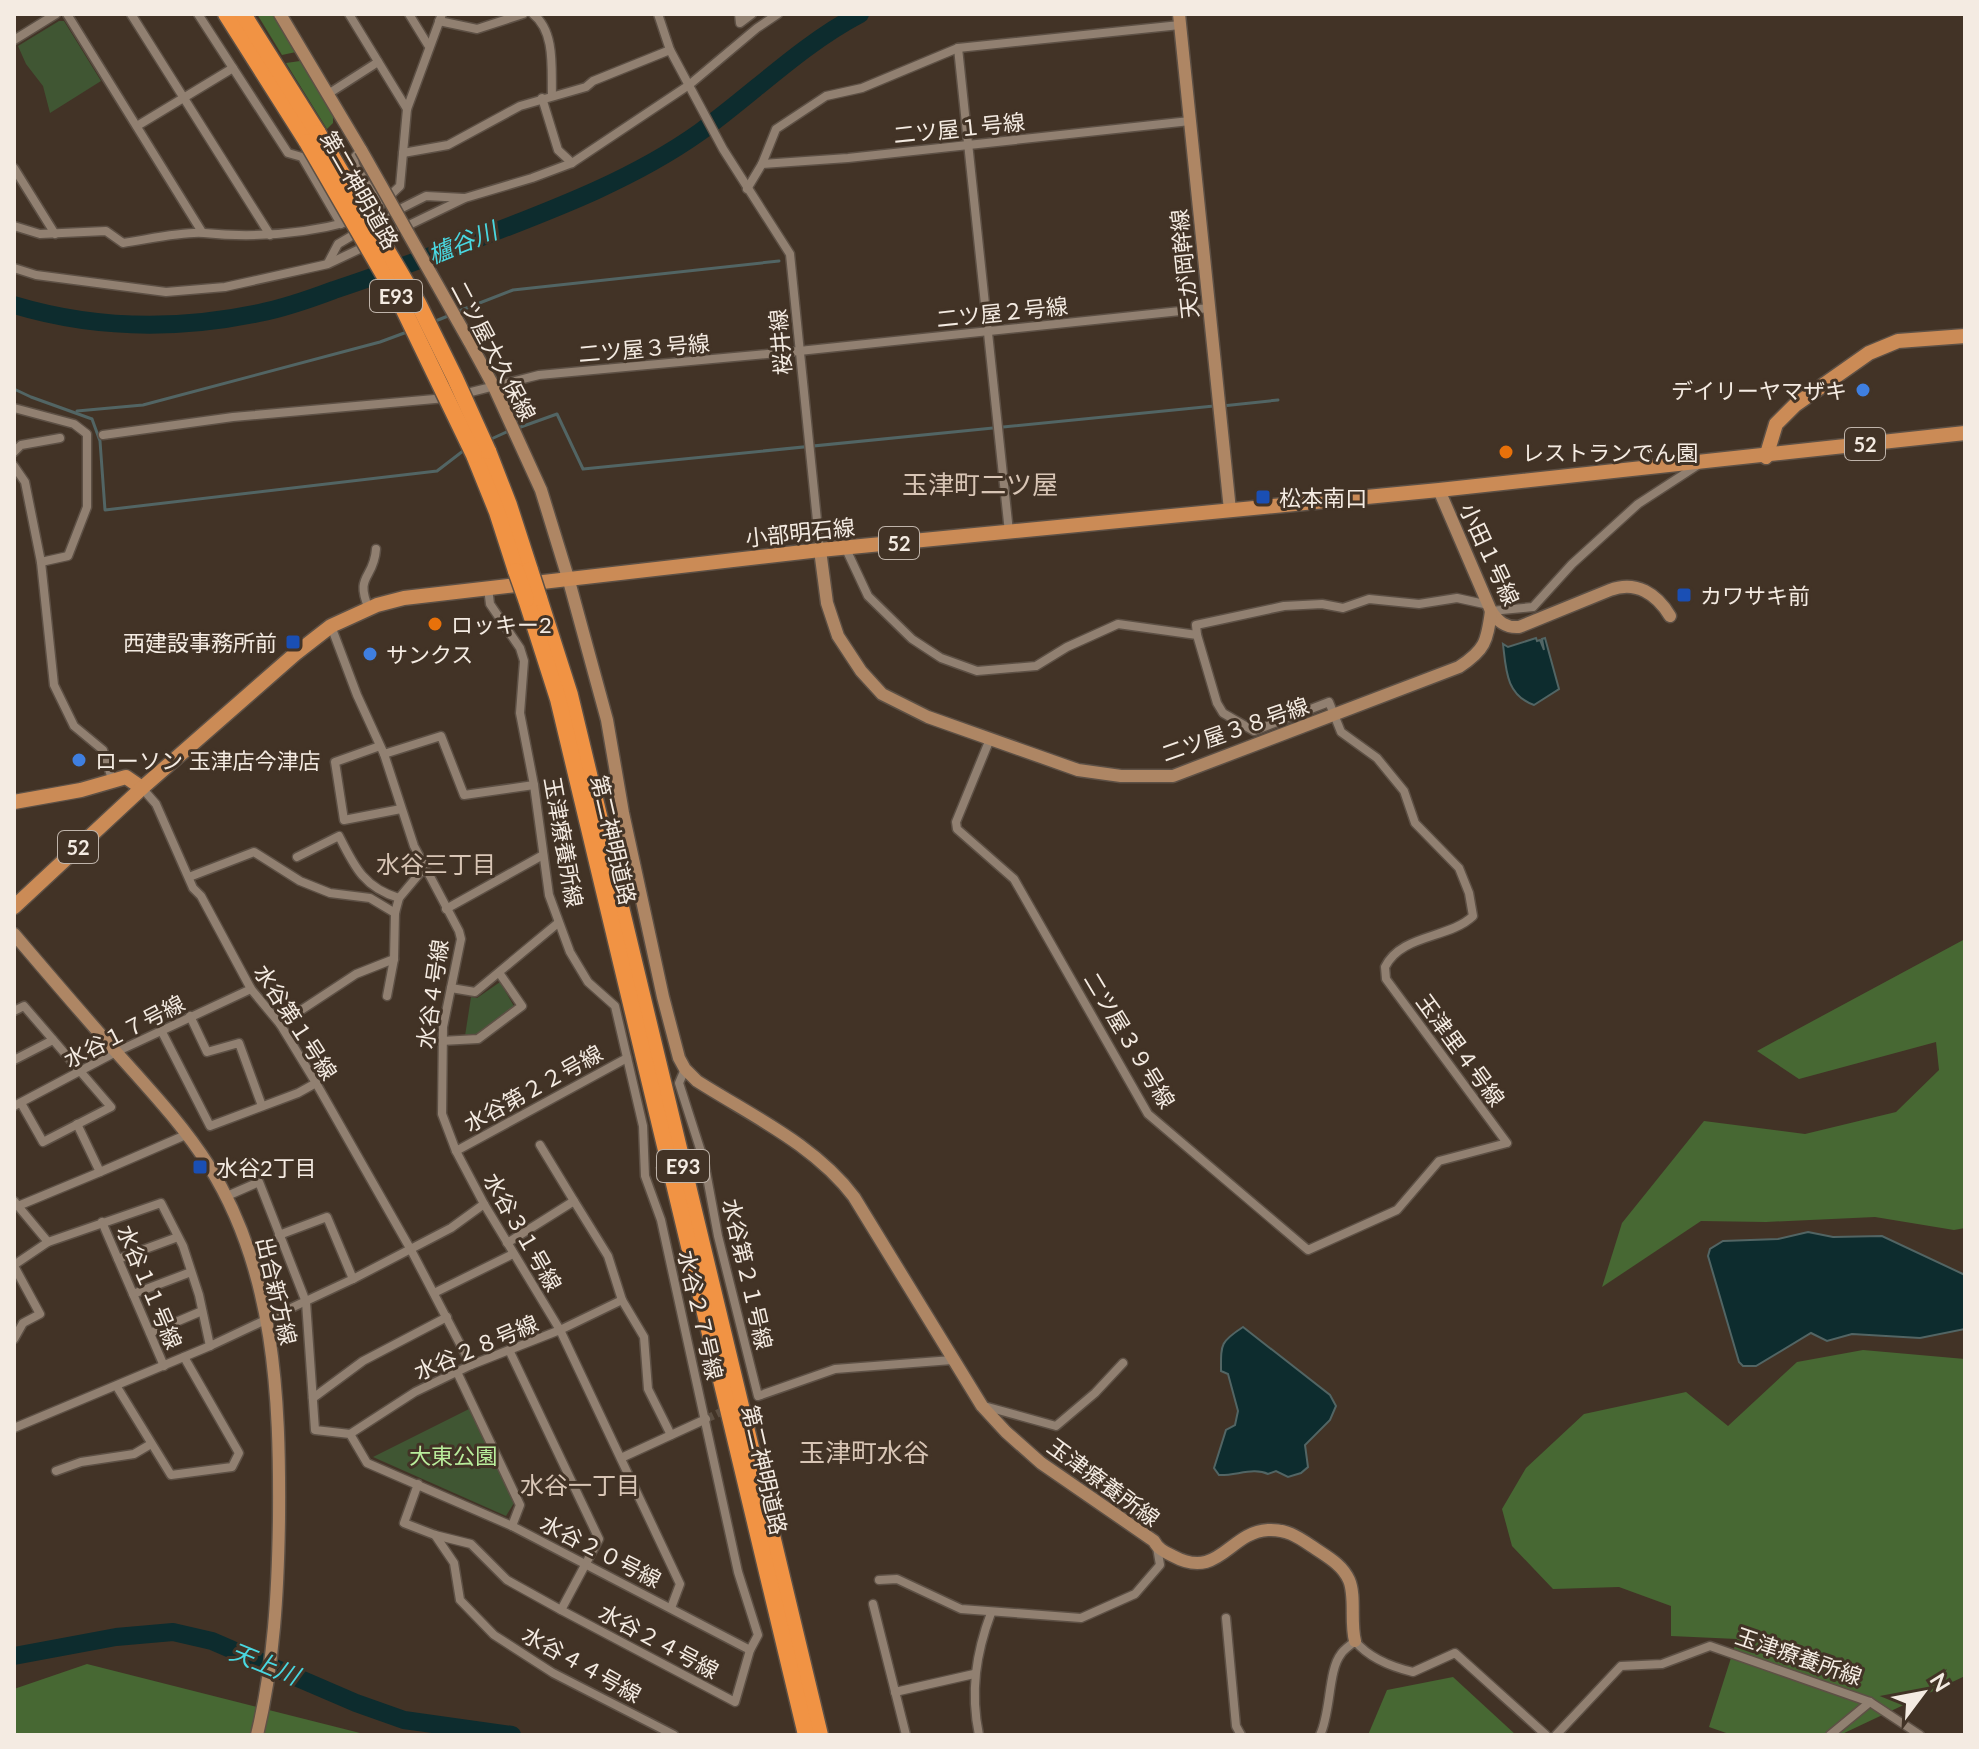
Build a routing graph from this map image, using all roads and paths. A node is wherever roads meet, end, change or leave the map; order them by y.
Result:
1 (56, 14) edge
2 (67, 14) edge
3 (131, 14) edge
4 (198, 14) edge
5 (226, 14) edge
6 (243, 14) edge
7 (280, 14) edge
8 (349, 14) edge
9 (409, 14) edge
10 (523, 14) edge
11 (533, 14) edge
12 (658, 14) edge
13 (739, 14) edge
14 (752, 14) edge
15 (778, 14) edge
16 (441, 18) edge
17 (1179, 20) edge
18 (14, 40) edge
19 (428, 45) junction
20 (958, 48) junction
21 (670, 50) junction
22 (378, 62) junction
23 (233, 68) junction
24 (690, 89) junction
25 (328, 94) junction
26 (552, 96) junction
27 (184, 98) junction
28 (542, 98) junction
29 (407, 109) junction
30 (1190, 121) junction
31 (137, 126) junction
32 (312, 138) junction
33 (969, 145) junction
34 (361, 150) junction
35 (403, 153) junction
36 (572, 163) junction
37 (762, 164) junction
38 (14, 168) edge
39 (747, 189) junction
40 (465, 198) junction
41 (380, 212) junction
42 (341, 224) junction
43 (14, 226) edge
44 (202, 232) junction
45 (55, 234) junction
46 (270, 235) junction
47 (328, 264) junction
48 (14, 268) edge
49 (1209, 308) junction
50 (988, 331) junction
51 (1965, 336) edge
52 (799, 351) junction
53 (494, 387) junction
54 (14, 408) edge
55 (1965, 433) edge
56 (103, 435) dead end
57 (60, 438) dead end
58 (14, 452) edge
59 (1766, 457) junction
60 (1702, 462) junction
61 (14, 466) edge
62 (1439, 490) junction
63 (1230, 510) junction
64 (1009, 532) junction
65 (376, 549) dead end
66 (846, 549) junction
67 (820, 550) junction
68 (41, 562) junction
69 (569, 581) junction
70 (488, 588) junction
71 (532, 599) junction
72 (1490, 608) junction
73 (369, 609) junction
74 (1670, 616) dead end
75 (331, 626) junction
76 (1197, 635) junction
77 (1334, 715) junction
78 (990, 739) junction
79 (382, 750) junction
80 (112, 779) junction
81 (534, 785) junction
82 (142, 788) junction
83 (14, 802) edge
84 (401, 809) junction
85 (543, 855) junction
86 (297, 857) dead end
87 (425, 867) junction
88 (189, 877) junction
89 (399, 898) junction
90 (14, 907) edge
91 (446, 909) junction
92 (395, 913) junction
93 (558, 923) junction
94 (14, 934) edge
95 (394, 959) junction
96 (500, 974) junction
97 (451, 988) junction
98 (251, 989) junction
99 (387, 996) dead end
100 (14, 1011) edge
101 (190, 1016) junction
102 (280, 1024) junction
103 (162, 1032) junction
104 (53, 1040) junction
105 (441, 1041) junction
106 (116, 1052) junction
107 (627, 1058) junction
108 (14, 1060) edge
109 (685, 1069) junction
110 (81, 1073) junction
111 (316, 1083) junction
112 (18, 1105) edge
113 (262, 1106) junction
114 (77, 1124) junction
115 (188, 1134) junction
116 (1507, 1143) joint
117 (540, 1145) dead end
118 (456, 1151) junction
119 (656, 1171) tunnel mouth
120 (100, 1172) junction
121 (645, 1176) junction
122 (227, 1196) junction
123 (574, 1201) junction
124 (16, 1204) edge
125 (484, 1204) junction
126 (102, 1222) junction
127 (279, 1235) junction
128 (178, 1237) junction
129 (48, 1242) junction
130 (507, 1243) junction
131 (411, 1250) junction
132 (513, 1254) junction
133 (118, 1259) junction
134 (14, 1265) edge
135 (191, 1272) junction
136 (353, 1279) junction
137 (17, 1280) edge
138 (434, 1293) junction
139 (133, 1294) junction
140 (622, 1300) junction
141 (306, 1302) junction
142 (202, 1311) junction
143 (447, 1317) junction
144 (267, 1318) junction
145 (560, 1330) junction
146 (150, 1333) junction
147 (14, 1339) edge
148 (210, 1346) junction
149 (510, 1352) junction
150 (184, 1357) junction
151 (952, 1360) junction
152 (1123, 1363) dead end
153 (471, 1365) junction
154 (164, 1366) junction
155 (457, 1372) junction
156 (117, 1387) junction
157 (313, 1398) junction
158 (982, 1406) junction
159 (706, 1419) junction
160 (14, 1428) edge
161 (350, 1434) junction
162 (671, 1435) junction
163 (151, 1444) junction
164 (621, 1458) junction
165 (56, 1471) dead end
166 (418, 1484) junction
167 (512, 1526) junction
168 (435, 1535) junction
169 (1157, 1547) junction
170 (587, 1564) junction
171 (879, 1580) dead end
172 (873, 1604) dead end
173 (671, 1608) junction
174 (561, 1610) junction
175 (991, 1613) junction
176 (1226, 1618) dead end
177 (1355, 1641) junction
178 (750, 1650) junction
179 (974, 1674) junction
180 (895, 1692) junction
181 (1870, 1702) junction
182 (257, 1735) edge
183 (674, 1735) edge
184 (806, 1735) edge
185 (820, 1735) edge
186 (906, 1735) edge
187 (979, 1735) edge
188 (1241, 1735) edge
189 (1320, 1735) edge
190 (1546, 1735) edge
191 (1556, 1735) edge
192 (1830, 1735) edge
193 (1920, 1735) edge

1 - 18 street
2 - 31 street
3 - 27 street
4 - 23 street
5 - 32 highway, 第二神明道路 / E93
6 - 32 highway, 第二神明道路 / E93
7 - 25 street, 二ツ屋大久保線
8 - 22 street
9 - 19 street
10 - 16 street
11 - 26 street
12 - 21 street, 桜井線
13 - 14 street
15 - 24 street
16 - 19 street
17 - 20 street
17 - 30 street, 天が岡幹線
19 - 29 street
20 - 33 street
20 - 37 street
21 - 24 street, 桜井線
21 - 26 street
22 - 25 street
22 - 29 street
23 - 27 street
23 - 42 street
24 - 36 street
24 - 39 street, 桜井線
25 - 34 street, 二ツ屋大久保線
26 - 28 street
27 - 31 street
27 - 46 street
28 - 35 street
28 - 36 street
29 - 35 street
30 - 33 street, 二ツ屋１号線
30 - 49 street, 天が岡幹線
31 - 44 street
32 - 71 highway, 第二神明道路 / E93, bridge
33 - 37 street, 二ツ屋１号線
33 - 50 street
34 - 41 street
34 - 53 street, 二ツ屋大久保線, bridge
35 - 41 street
36 - 40 street
37 - 39 street
38 - 45 street
39 - 52 street, 桜井線
40 - 41 street
40 - 47 street
41 - 42 street
41 - 47 street
42 - 46 street
43 - 45 street
44 - 45 street
44 - 46 street
47 - 48 street
49 - 50 street, 二ツ屋２号線
49 - 63 street, 天が岡幹線
50 - 52 street, 二ツ屋２号線
50 - 64 street
51 - 59 main road
52 - 53 street, 二ツ屋３号線
52 - 67 street, 桜井線
53 - 56 street, 二ツ屋３号線
53 - 69 street, 二ツ屋大久保線
54 - 68 street
55 - 59 main road, 小部明石線 / 52
57 - 58 street
59 - 60 main road, 小部明石線 / 52
60 - 62 main road, 小部明石線 / 52
60 - 72 street
61 - 68 street
62 - 63 main road, 小部明石線 / 52
62 - 72 street, 小田１号線
63 - 64 main road, 小部明石線 / 52
64 - 66 main road, 小部明石線 / 52
65 - 73 street
66 - 67 main road, 小部明石線 / 52
66 - 76 street
67 - 69 main road, 小部明石線 / 52
67 - 78 street, 二ツ屋３８号線
68 - 80 street
69 - 70 main road, 小部明石線 / 52
69 - 109 street
70 - 73 main road, 小部明石線 / 52
70 - 81 street, 玉津療養所線
71 - 184 highway, 第二神明道路 / E93
71 - 185 highway, 第二神明道路 / E93
72 - 74 street, 小田１号線
72 - 76 street
72 - 77 street, 二ツ屋３８号線
73 - 75 main road, 小部明石線 / 52
75 - 79 street, 水谷４号線
75 - 82 main road, 小部明石線 / 52
76 - 77 street
77 - 78 street, 二ツ屋３８号線
77 - 116 street, 玉津里４号線
78 - 116 street, 二ツ屋３９号線
79 - 81 street
79 - 84 street, 水谷４号線
79 - 84 street
80 - 82 main road
80 - 83 main road
81 - 85 street, 玉津療養所線
82 - 88 street, 水谷第１号線
82 - 90 main road, 小部明石線 / 52
84 - 87 street, 水谷４号線
85 - 91 street
85 - 93 street, 玉津療養所線
86 - 89 street
87 - 89 street
87 - 91 street, 水谷４号線
88 - 92 street
88 - 98 street, 水谷第１号線
89 - 92 street
91 - 97 street, 水谷４号線
92 - 95 street
93 - 96 street
93 - 107 street, 玉津療養所線
94 - 106 street, 出合新方線
95 - 99 street
95 - 102 street
96 - 97 street
96 - 105 street
97 - 105 street, 水谷４号線
98 - 101 street, 水谷１７号線
98 - 102 street, 水谷第１号線
100 - 104 street
101 - 103 street, 水谷１７号線
101 - 113 street
102 - 111 street, 水谷第１号線
103 - 106 street, 水谷１７号線
103 - 113 street
104 - 108 street
104 - 110 street
105 - 118 street, 水谷４号線
106 - 110 street, 水谷１７号線
106 - 115 street, 出合新方線
107 - 118 street, 水谷第２２号線
107 - 121 street, 玉津療養所線
109 - 151 street, 玉津療養所線
109 - 151 street, 水谷第２１号線
110 - 112 street, 水谷１７号線
110 - 114 street
111 - 113 street
111 - 131 street, 水谷第１号線
112 - 114 street
114 - 120 street
115 - 120 street
115 - 122 street, 出合新方線
117 - 123 street
118 - 125 street, 水谷３１号線
119 - 121 street
120 - 124 street
121 - 159 street, 水谷２７号線
122 - 127 street
122 - 144 street, 出合新方線
123 - 130 street
123 - 140 street
124 - 129 street
125 - 130 street, 水谷３１号線
125 - 131 street
126 - 128 street
126 - 129 street
126 - 133 street, 水谷１１号線
127 - 136 street
127 - 141 street
128 - 133 street
128 - 135 street
129 - 134 street
130 - 132 street, 水谷３１号線
131 - 136 street
131 - 138 street, 水谷第１号線
132 - 138 street
132 - 145 street, 水谷３１号線
133 - 139 street, 水谷１１号線
134 - 137 street
135 - 139 street
135 - 142 street
136 - 141 street
137 - 147 street
138 - 143 street, 水谷第１号線
139 - 146 street, 水谷１１号線
140 - 145 street
140 - 162 street
141 - 144 street
141 - 157 street
142 - 146 street
142 - 148 street
143 - 153 street, 水谷第１号線
143 - 157 street
144 - 148 street
144 - 182 street, 出合新方線
145 - 149 street, 水谷２８号線
145 - 164 street, 水谷２８号線
146 - 154 street, 水谷１１号線
148 - 150 street
149 - 153 street, 水谷２８号線
149 - 170 street
150 - 154 street
150 - 163 street
151 - 158 street, 玉津療養所線
152 - 158 street
153 - 155 street, 水谷２８号線
154 - 156 street
155 - 161 street, 水谷２８号線
155 - 167 street
156 - 160 street
156 - 163 street
157 - 161 street
158 - 169 street, 玉津療養所線
159 - 162 street
159 - 178 street, 水谷２４号線
161 - 166 street, 水谷２０号線
162 - 164 street
163 - 165 street
164 - 173 street, 水谷２８号線
166 - 167 street, 水谷２０号線
166 - 168 street
167 - 170 street, 水谷２０号線
168 - 174 street
168 - 183 street, 水谷４４号線
169 - 175 street
169 - 177 street, 玉津療養所線
170 - 173 street, 水谷２０号線
170 - 174 street
171 - 175 street
172 - 180 street
173 - 178 street, 水谷２０号線
174 - 178 street, 水谷２４号線
175 - 179 street
176 - 188 street
177 - 189 street
177 - 190 street
179 - 180 street
179 - 187 street
180 - 186 street
181 - 191 street, 玉津療養所線
181 - 192 street
181 - 193 street, 玉津療養所線

